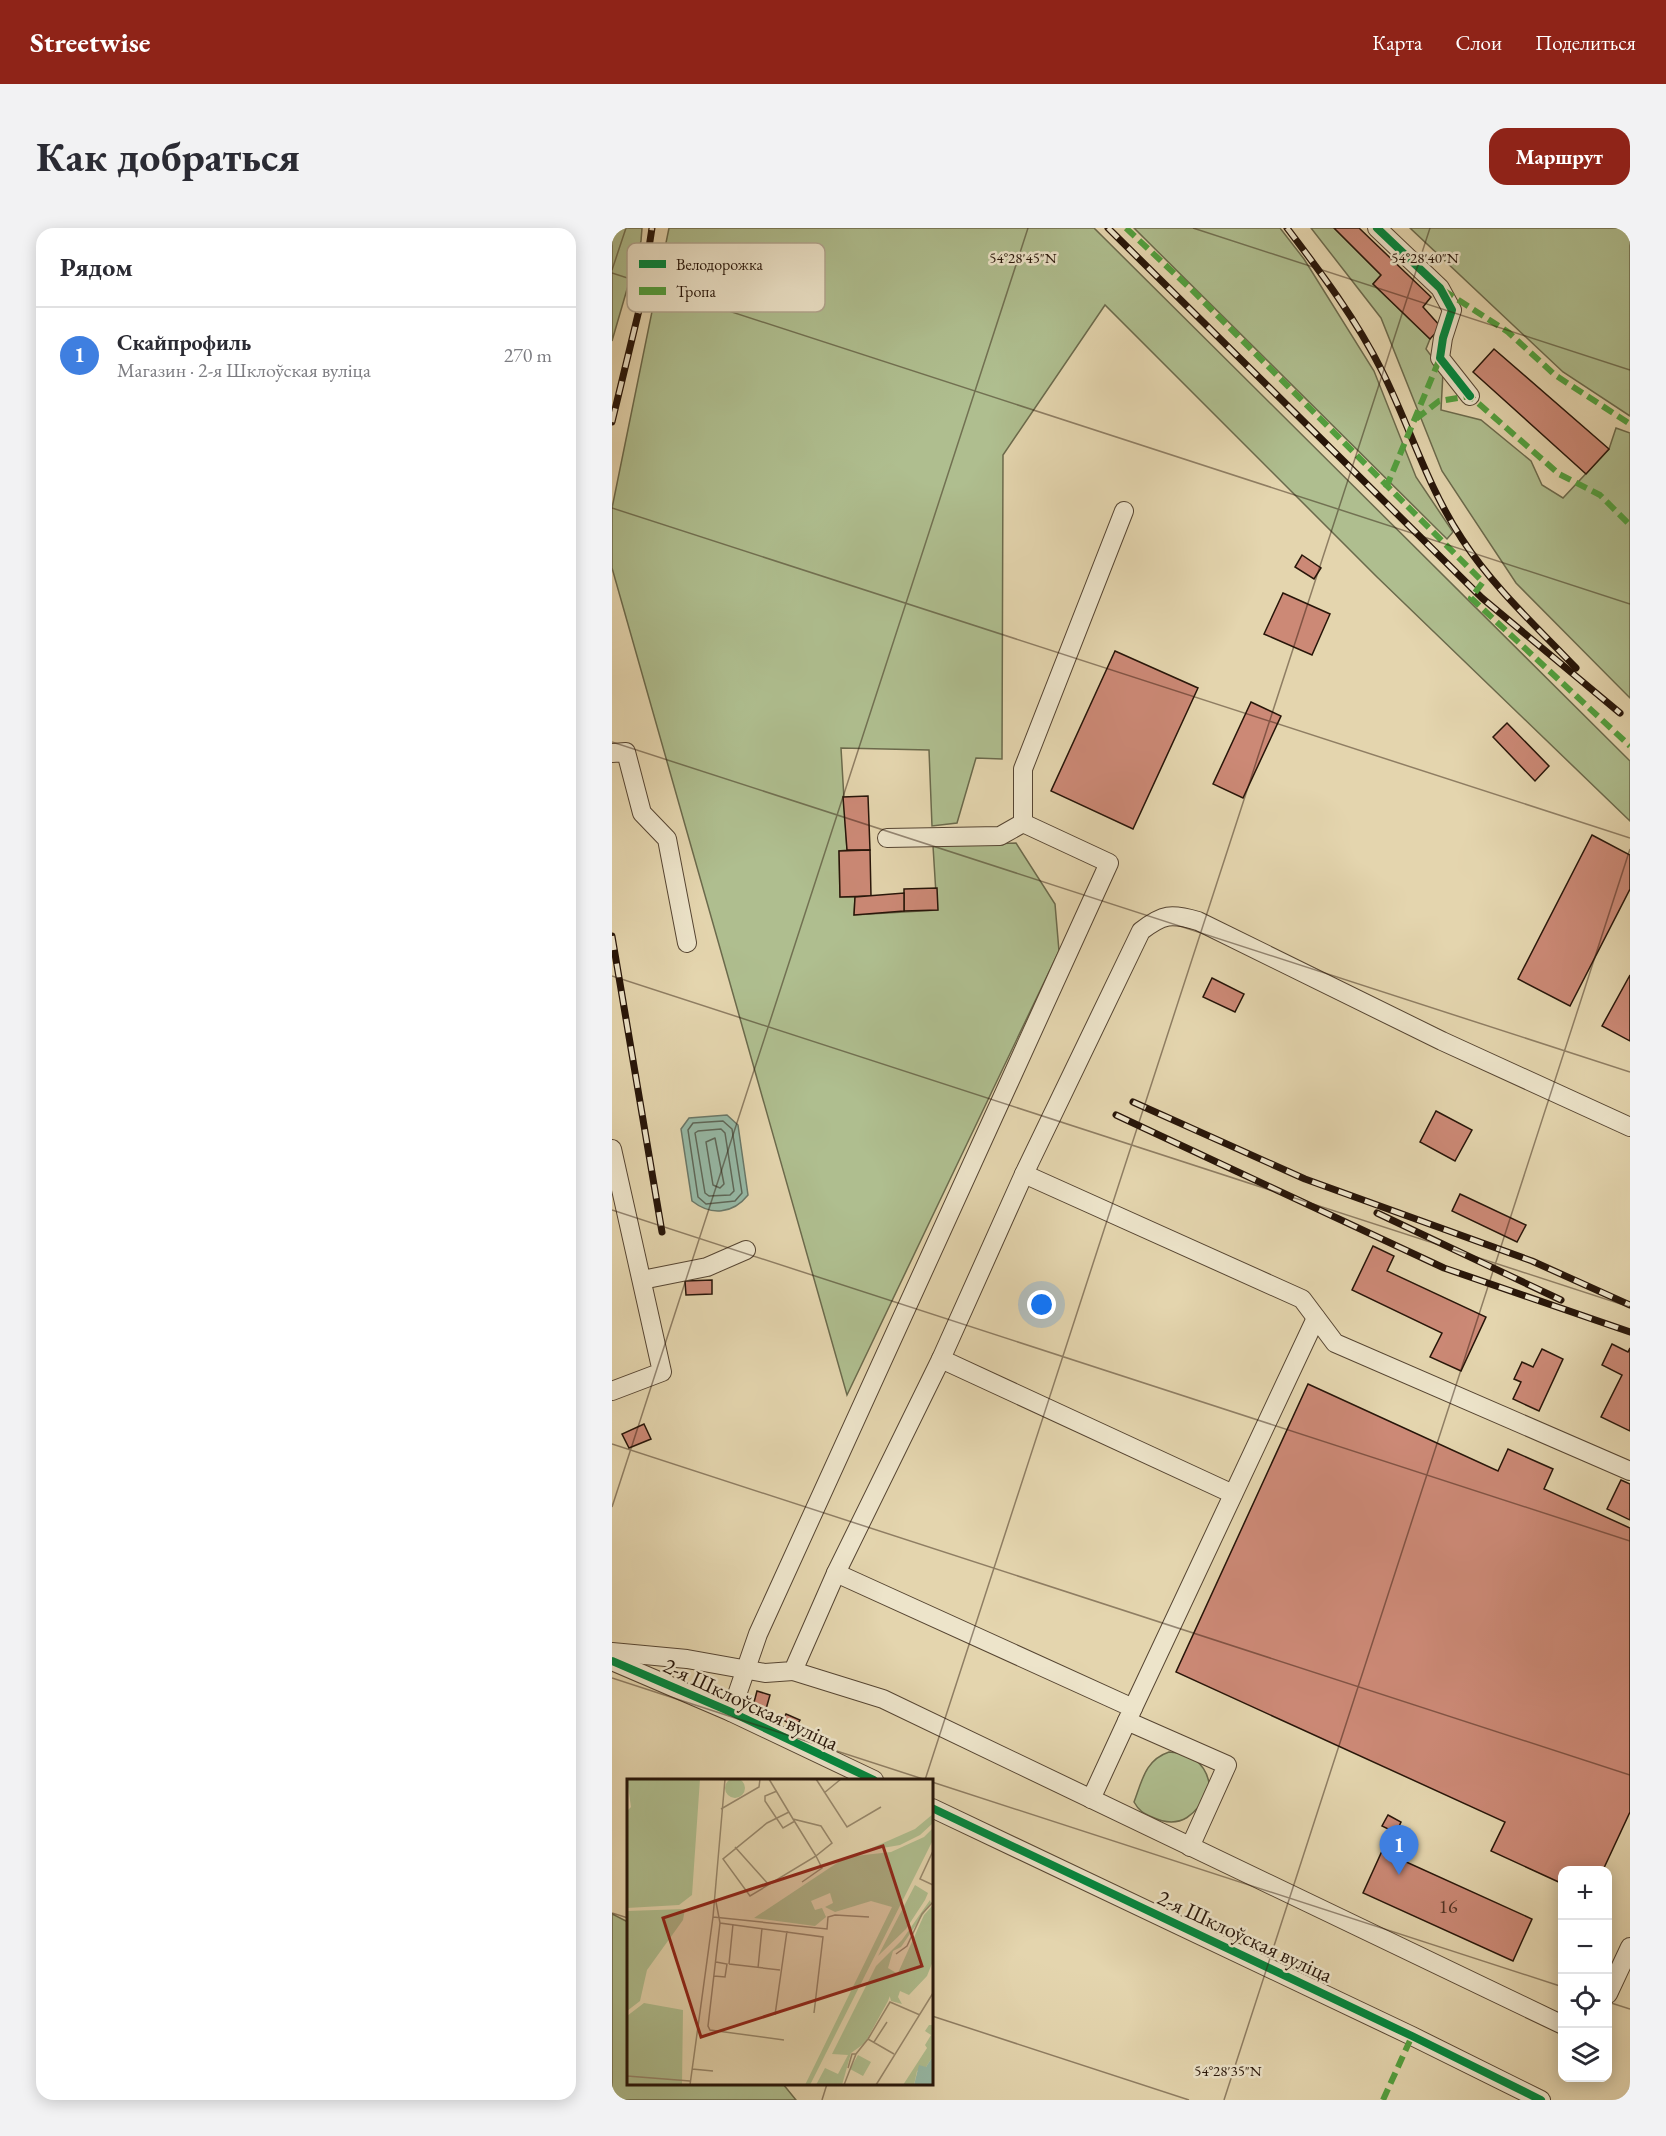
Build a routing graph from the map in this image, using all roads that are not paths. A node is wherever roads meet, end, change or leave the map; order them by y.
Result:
1 (1377, 228) edge
2 (1470, 396) dead end
3 (1124, 512) dead end
4 (612, 753) edge
5 (1023, 823) junction
6 (887, 838) dead end
7 (687, 943) dead end
8 (1630, 1127) edge
9 (612, 1149) edge
10 (1024, 1174) junction
11 (618, 1206) edge
12 (746, 1250) dead end
13 (642, 1280) junction
14 (1316, 1318) junction
15 (941, 1359) junction
16 (612, 1391) edge
17 (1630, 1471) edge
18 (1233, 1494) junction
19 (836, 1573) junction
20 (612, 1652) edge
21 (612, 1661) edge
22 (744, 1670) junction
23 (793, 1671) junction
24 (731, 1712) junction
25 (1130, 1714) junction
26 (872, 1779) edge
27 (1091, 1799) junction
28 (933, 1808) edge
29 (1190, 1847) junction
30 (1630, 1947) edge
31 (1612, 1985) edge
32 (1558, 2023) edge
33 (1541, 2100) edge

1 - 2 street
3 - 5 street
4 - 7 street
5 - 6 street
5 - 22 street
8 - 10 street
9 - 11 street
10 - 14 street
10 - 15 street
11 - 13 street
12 - 13 street
13 - 16 street
14 - 17 street
14 - 18 street
15 - 18 street
15 - 19 street
18 - 25 street
19 - 23 street
19 - 25 street
20 - 22 street
21 - 24 street, 2-я Шклоўская вуліца
22 - 23 street
22 - 24 street
23 - 27 street
24 - 26 street, 2-я Шклоўская вуліца
25 - 27 street
25 - 29 street
27 - 29 street
28 - 33 street, 2-я Шклоўская вуліца
29 - 32 street
30 - 31 street

